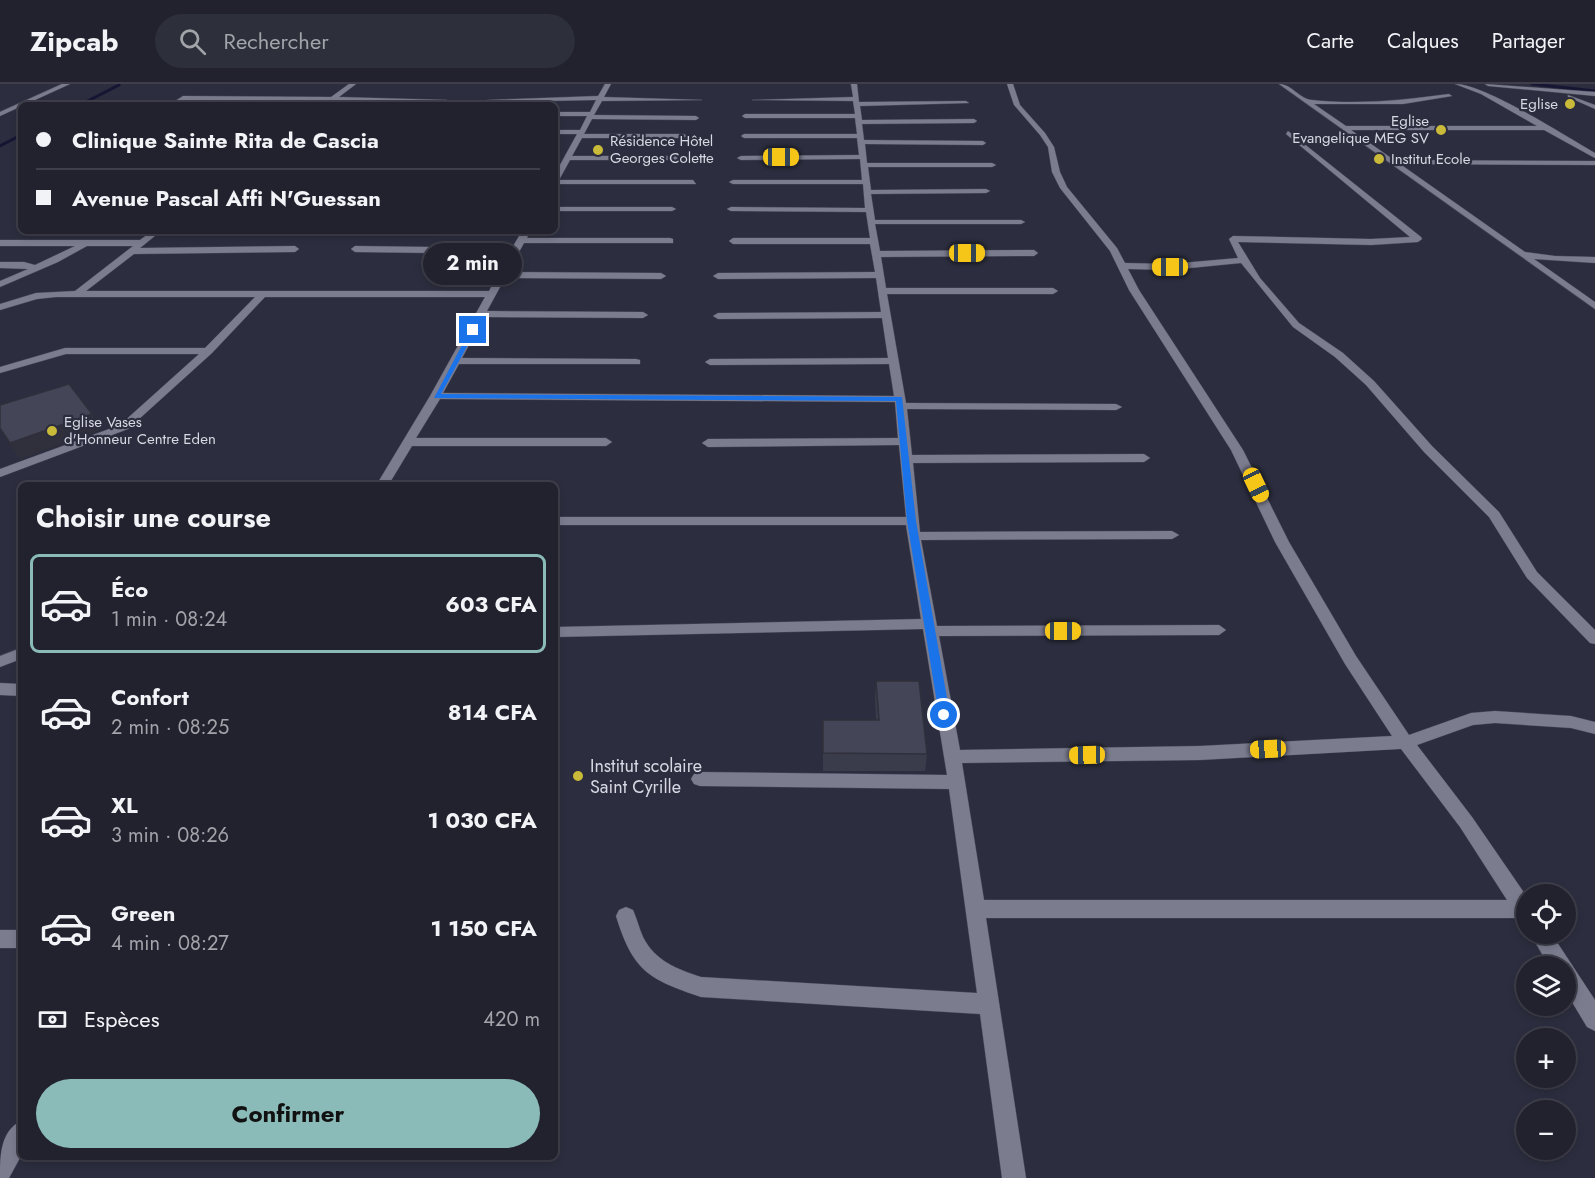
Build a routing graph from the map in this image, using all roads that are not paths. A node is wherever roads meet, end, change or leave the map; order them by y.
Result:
1 (67, 84) edge
2 (353, 84) edge
3 (608, 84) edge
4 (1010, 84) edge
5 (1282, 84) edge
6 (1458, 84) edge
7 (1488, 84) edge
8 (1559, 91) junction
9 (1595, 94) edge
10 (1449, 96) dead end
11 (333, 99) junction
12 (599, 99) junction
13 (444, 100) dead end
14 (490, 100) dead end
15 (699, 100) dead end
16 (755, 100) dead end
17 (27, 102) edge
18 (177, 102) edge
19 (329, 102) edge
20 (1308, 102) junction
21 (966, 103) dead end
22 (18, 106) edge
23 (1595, 108) edge
24 (0, 114) edge
25 (558, 114) edge
26 (590, 116) junction
27 (745, 116) dead end
28 (696, 118) dead end
29 (974, 121) dead end
30 (859, 125) edge
31 (1344, 128) junction
32 (1543, 128) junction
33 (558, 132) edge
34 (1288, 133) dead end
35 (580, 134) junction
36 (684, 136) dead end
37 (744, 136) dead end
38 (983, 143) dead end
39 (566, 155) junction
40 (1595, 156) edge
41 (687, 158) dead end
42 (741, 158) dead end
43 (1391, 162) junction
44 (1595, 163) edge
45 (992, 165) dead end
46 (558, 173) edge
47 (558, 178) edge
48 (733, 182) dead end
49 (693, 183) dead end
50 (866, 187) junction
51 (986, 191) dead end
52 (558, 209) edge
53 (672, 209) dead end
54 (731, 209) dead end
55 (870, 216) junction
56 (1021, 222) dead end
57 (153, 234) edge
58 (523, 236) edge
59 (670, 240) dead end
60 (732, 241) dead end
61 (0, 243) edge
62 (85, 243) junction
63 (141, 243) junction
64 (876, 247) junction
65 (295, 249) dead end
66 (355, 249) dead end
67 (130, 251) junction
68 (515, 251) junction
69 (1034, 253) dead end
70 (1522, 255) junction
71 (1243, 260) junction
72 (1595, 260) edge
73 (0, 265) edge
74 (1122, 266) junction
75 (35, 268) junction
76 (502, 275) junction
77 (879, 275) junction
78 (661, 276) dead end
79 (718, 276) dead end
80 (0, 290) edge
81 (883, 291) junction
82 (1053, 291) dead end
83 (78, 293) junction
84 (13, 294) dead end
85 (491, 294) junction
86 (262, 295) junction
87 (36, 296) junction
88 (1595, 306) edge
89 (0, 307) edge
90 (482, 314) junction
91 (643, 315) dead end
92 (887, 315) junction
93 (718, 316) dead end
94 (208, 351) junction
95 (893, 361) junction
96 (455, 362) junction
97 (636, 362) dead end
98 (710, 362) dead end
99 (0, 370) edge
100 (436, 396) junction
101 (900, 403) junction
102 (1116, 407) dead end
103 (905, 441) junction
104 (409, 442) junction
105 (606, 442) dead end
106 (708, 443) dead end
107 (1144, 458) dead end
108 (907, 459) junction
109 (0, 473) edge
110 (384, 482) edge
111 (558, 522) edge
112 (913, 529) junction
113 (1172, 535) dead end
114 (928, 627) junction
115 (1219, 630) dead end
116 (558, 632) edge
117 (1595, 639) edge
118 (18, 654) edge
119 (0, 662) edge
120 (0, 688) edge
121 (18, 690) edge
122 (1595, 728) edge
123 (1406, 741) junction
124 (952, 757) junction
125 (700, 778) dead end
126 (957, 782) junction
127 (1516, 897) edge
128 (976, 909) junction
129 (1516, 911) edge
130 (626, 916) dead end
131 (0, 939) edge
132 (18, 939) edge
133 (1576, 989) edge
134 (990, 1004) junction
135 (1595, 1020) edge
136 (18, 1137) edge
137 (0, 1170) edge
138 (1014, 1178) edge

1 - 17 street
2 - 11 street
3 - 12 street
4 - 74 street
5 - 20 street
6 - 32 street
7 - 8 street
8 - 9 street
8 - 23 street
10 - 20 street
11 - 13 street
11 - 18 street
11 - 19 street
12 - 14 street
12 - 15 street
12 - 26 street
16 - 30 street
20 - 31 street
21 - 30 street
22 - 24 street
25 - 26 street
26 - 28 street
26 - 35 street
27 - 30 street
29 - 30 street
30 - 37 street
30 - 38 street
30 - 42 street
30 - 45 street
30 - 50 street
31 - 32 street
31 - 43 street
32 - 40 street
33 - 35 street
34 - 71 street
35 - 36 street
35 - 39 street
39 - 41 street
39 - 46 street
43 - 44 street
43 - 70 street
47 - 49 street
48 - 50 street
50 - 51 street
50 - 55 street
52 - 53 street
54 - 55 street
55 - 56 street
55 - 64 street
57 - 63 street
58 - 59 street
58 - 68 street
60 - 64 street
61 - 62 street
62 - 63 street
62 - 75 street
63 - 67 street
64 - 69 street
64 - 77 street
65 - 67 street
66 - 68 street
67 - 83 street
68 - 76 street
70 - 72 street
70 - 88 street
71 - 74 street
71 - 117 street
73 - 75 street
74 - 123 street
75 - 80 street
76 - 78 street
76 - 85 street
77 - 79 street
77 - 81 street
81 - 82 street
81 - 92 street
83 - 86 street
83 - 87 street
84 - 87 street
85 - 86 street
85 - 90 street
86 - 94 street
87 - 89 street
90 - 91 street
90 - 96 street
92 - 93 street
92 - 95 street
94 - 99 street
94 - 109 street
95 - 98 street
95 - 101 street
96 - 97 street
96 - 100 street
100 - 101 street
100 - 104 street
101 - 102 street
101 - 103 street
103 - 106 street
103 - 108 street
104 - 105 street
104 - 110 street
107 - 108 street
108 - 112 street
111 - 112 street
112 - 113 street
112 - 114 street
114 - 115 street
114 - 116 street
114 - 124 street
118 - 119 street
120 - 121 street
122 - 123 street
123 - 124 street
123 - 127 street
124 - 126 street
125 - 126 street
126 - 128 street
128 - 129 street
128 - 134 street
130 - 134 street
131 - 132 street
133 - 135 street
134 - 138 street
136 - 137 street

